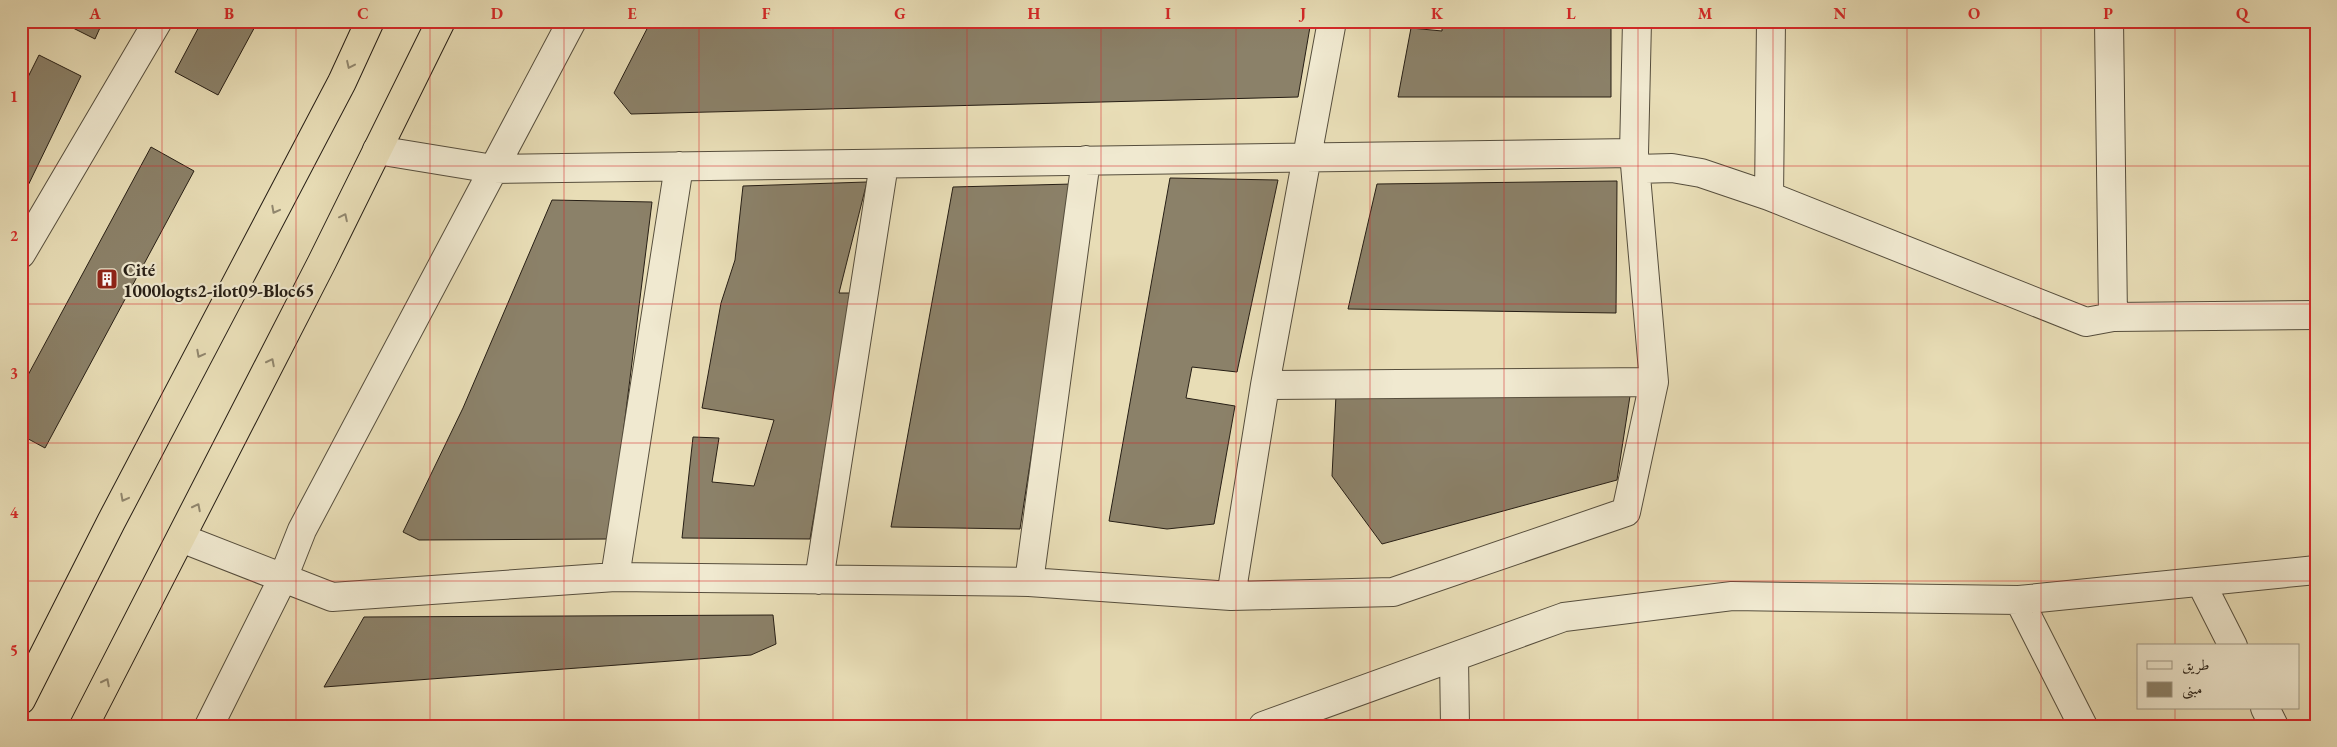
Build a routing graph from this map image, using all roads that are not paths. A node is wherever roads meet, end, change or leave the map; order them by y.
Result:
1 (158, 21) edge
2 (370, 21) edge
3 (441, 21) edge
4 (572, 21) edge
5 (1332, 21) edge
6 (1637, 21) edge
7 (1771, 21) edge
8 (2109, 21) edge
9 (377, 150) junction
10 (1307, 157) junction
11 (1086, 160) junction
12 (1635, 161) junction
13 (884, 164) junction
14 (679, 166) junction
15 (493, 169) junction
16 (1769, 196) junction
17 (21, 254) edge
18 (2316, 315) edge
19 (2113, 317) junction
20 (1654, 382) junction
21 (1266, 384) junction
22 (181, 538) junction
23 (2316, 570) edge
24 (615, 577) junction
25 (282, 578) junction
26 (820, 580) junction
27 (1029, 582) junction
28 (2201, 583) junction
29 (1231, 596) junction
30 (2019, 600) junction
31 (2232, 644) edge
32 (1454, 658) junction
33 (21, 700) edge
34 (2266, 710) edge
35 (84, 726) edge
36 (209, 726) edge
37 (1263, 726) edge
38 (1455, 726) edge
39 (2083, 726) edge
40 (2274, 726) edge

1 - 17 street
2 -> 33 highway
3 - 9 highway
4 - 15 street
5 - 10 street
6 - 12 street
7 - 16 street
8 - 19 street
9 - 15 street
22 -> 9 highway
10 - 11 street
10 - 12 street
10 - 21 street
11 - 13 street
11 - 27 street
12 - 16 street
12 - 20 street
13 - 14 street
13 - 26 street
14 - 15 street
14 - 24 street
15 - 25 street
16 - 19 street
18 - 19 street
20 - 21 street
20 - 29 street
21 - 29 street
22 - 25 street
35 -> 22 highway
23 - 28 street
24 - 25 street
24 - 26 street
25 - 36 street
26 - 27 street
27 - 29 street
28 - 30 street
28 - 31 street
30 - 32 street
30 - 39 street
32 - 37 street
32 - 38 street
34 - 40 street

